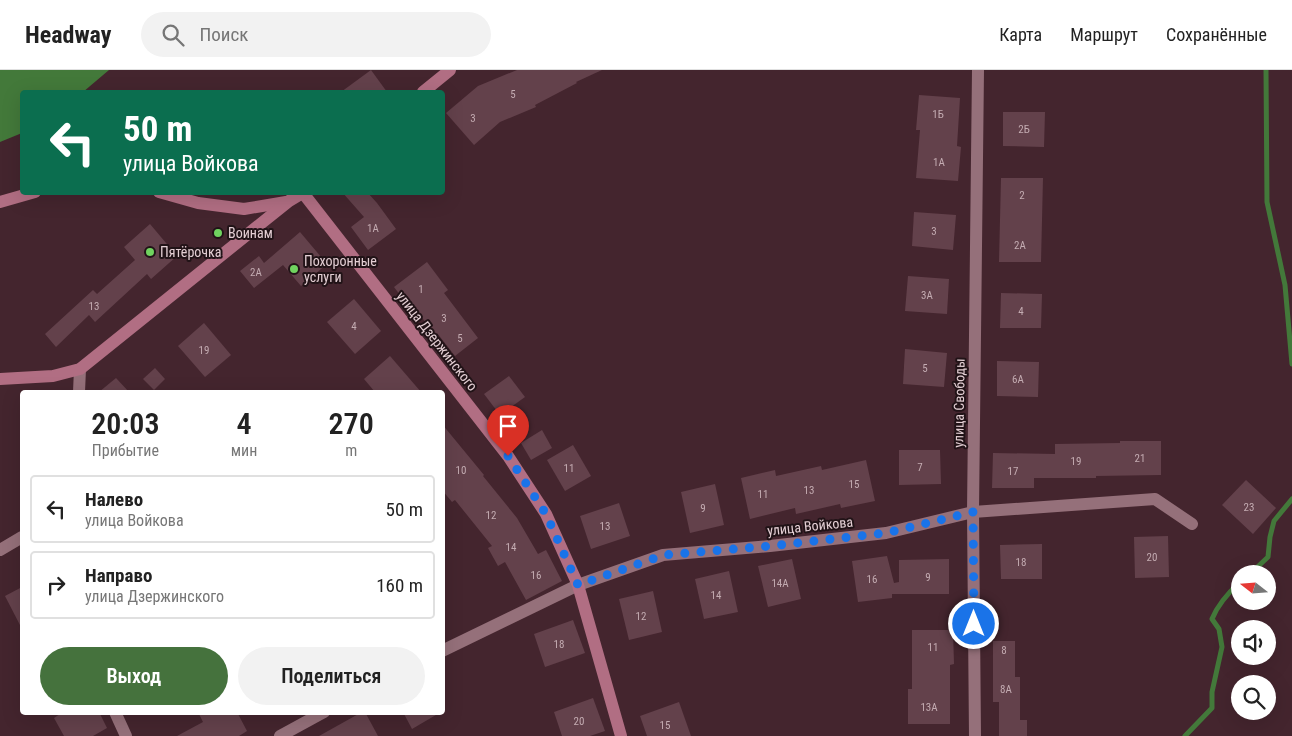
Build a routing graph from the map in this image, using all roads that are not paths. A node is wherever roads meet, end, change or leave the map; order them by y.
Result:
1 (450, 70) edge
2 (978, 70) edge
3 (425, 90) edge
4 (24, 195) edge
5 (170, 195) edge
6 (300, 195) edge
7 (305, 195) edge
8 (289, 201) junction
9 (0, 202) edge
10 (80, 369) junction
11 (0, 379) edge
12 (79, 390) edge
13 (973, 512) junction
14 (1192, 524) dead end
15 (20, 538) edge
16 (0, 550) edge
17 (578, 585) junction
18 (445, 650) edge
19 (116, 715) edge
20 (318, 715) edge
21 (126, 736) edge
22 (280, 736) edge
23 (620, 736) edge
24 (975, 736) edge

1 - 3 street
2 - 13 street, улица Свободы
4 - 9 street
5 - 8 street
6 - 8 street
7 - 17 street, улица Дзержинского
8 - 10 street
10 - 11 street
10 - 12 street
13 - 14 street, улица Войкова
13 - 17 street, улица Войкова
13 - 24 street, улица Свободы
15 - 16 street
17 - 18 street, улица Войкова
17 - 23 street, улица Дзержинского
19 - 21 street
20 - 22 street

